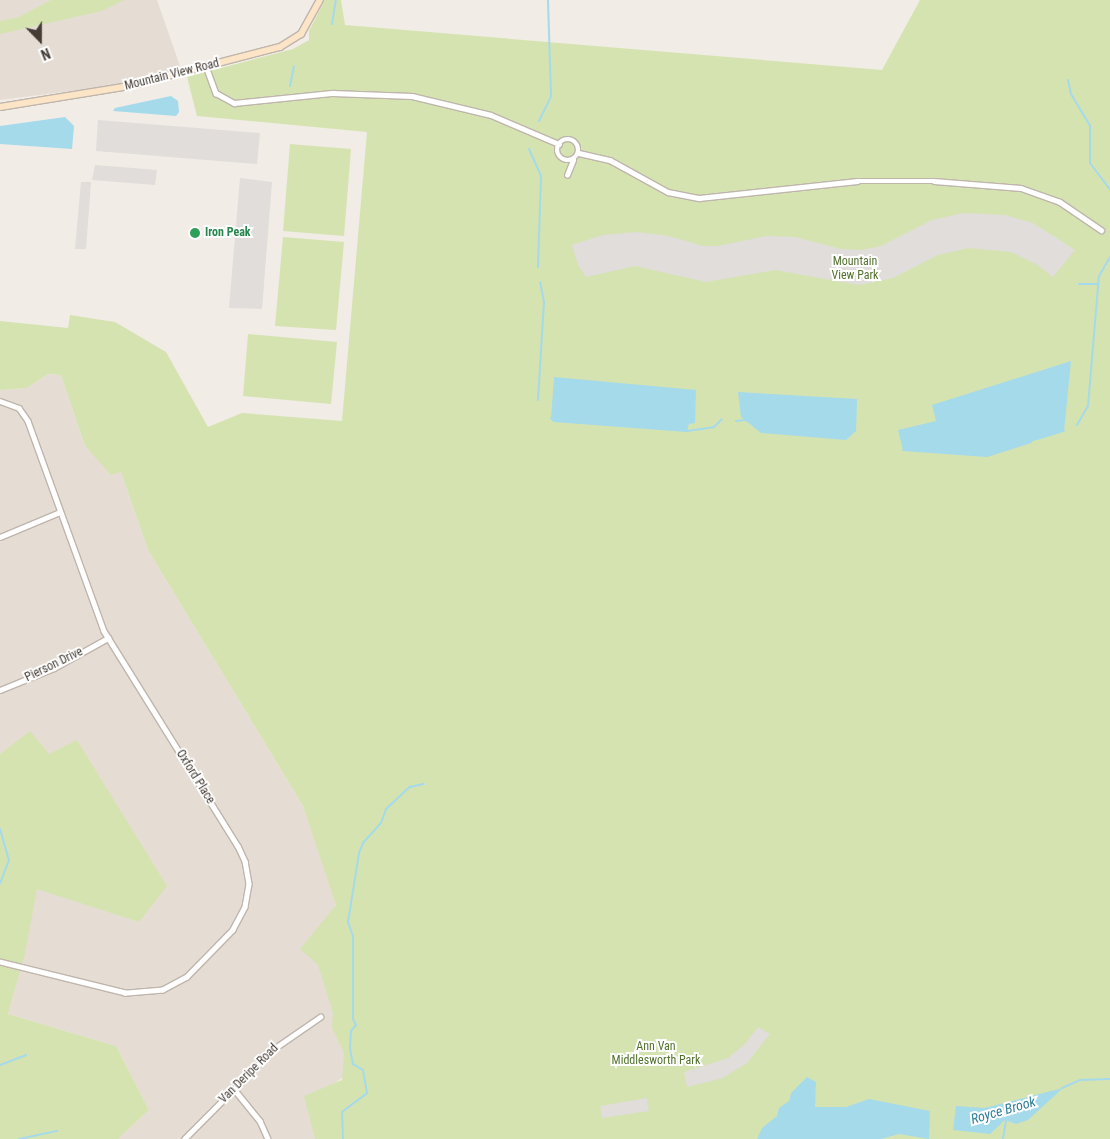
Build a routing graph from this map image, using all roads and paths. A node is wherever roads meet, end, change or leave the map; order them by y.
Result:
1 (320, 0) edge
2 (206, 66) junction
3 (0, 107) edge
4 (559, 144) junction
5 (579, 153) junction
6 (564, 160) junction
7 (573, 160) junction
8 (1101, 230) dead end
9 (0, 401) edge
10 (60, 512) junction
11 (0, 537) edge
12 (108, 638) junction
13 (0, 690) edge
14 (0, 962) edge
15 (320, 1017) dead end
16 (234, 1088) junction
17 (184, 1139) edge
18 (268, 1139) edge

1 - 2 street, Mountain View Road
2 - 3 street, Mountain View Road
2 - 4 street
4 - 5 street
4 - 6 street
5 - 7 street
5 - 8 street
6 - 7 street
6 - 7 street
9 - 10 street, Oxford Place
10 - 11 street
10 - 12 street, Oxford Place
12 - 13 street, Pierson Drive
12 - 14 street, Oxford Place
15 - 16 street, Van Deripe Road
16 - 17 street, Van Deripe Road
16 - 18 street

